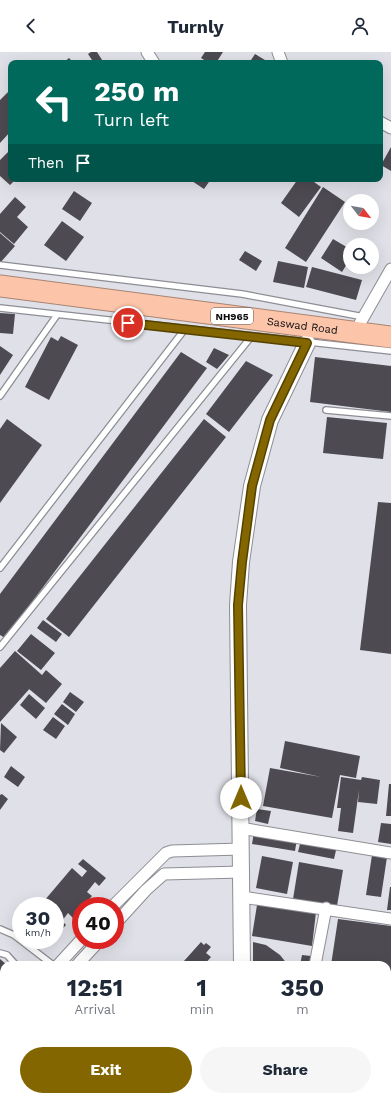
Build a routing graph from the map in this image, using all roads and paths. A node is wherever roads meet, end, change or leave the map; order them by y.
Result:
1 (0, 264) edge
2 (391, 269) edge
3 (0, 286) edge
4 (0, 308) edge
5 (57, 315) junction
6 (360, 324) junction
7 (185, 329) junction
8 (391, 336) edge
9 (251, 337) junction
10 (307, 343) junction
11 (391, 351) edge
12 (0, 396) edge
13 (326, 410) dead end
14 (391, 416) edge
15 (0, 568) edge
16 (0, 647) edge
17 (240, 828) junction
18 (241, 850) junction
19 (391, 853) edge
20 (241, 872) junction
21 (122, 897) edge
22 (242, 897) junction
23 (326, 908) junction
24 (124, 914) edge
25 (391, 919) edge
26 (0, 929) edge
27 (73, 949) edge
28 (92, 949) edge
29 (0, 953) edge
30 (12, 961) edge
31 (48, 961) edge
32 (62, 961) edge
33 (81, 961) edge
34 (242, 961) edge
35 (316, 961) edge

1 - 6 lane
2 - 6 street
3 - 6 highway, Saswad Road / NH965
4 - 5 lane
5 - 7 lane
5 - 12 lane
6 - 8 highway, Saswad Road / NH965
7 - 9 lane
7 - 15 lane
9 - 10 lane
9 - 16 lane
10 - 11 lane
10 - 17 street
13 - 14 lane
17 - 18 street
17 - 19 street
18 - 20 street
18 - 21 street
20 - 22 street
20 - 24 street
22 - 23 street
22 - 34 street
23 - 25 street
23 - 35 street
26 - 31 lane
27 - 32 street
28 - 33 street
29 - 30 lane

